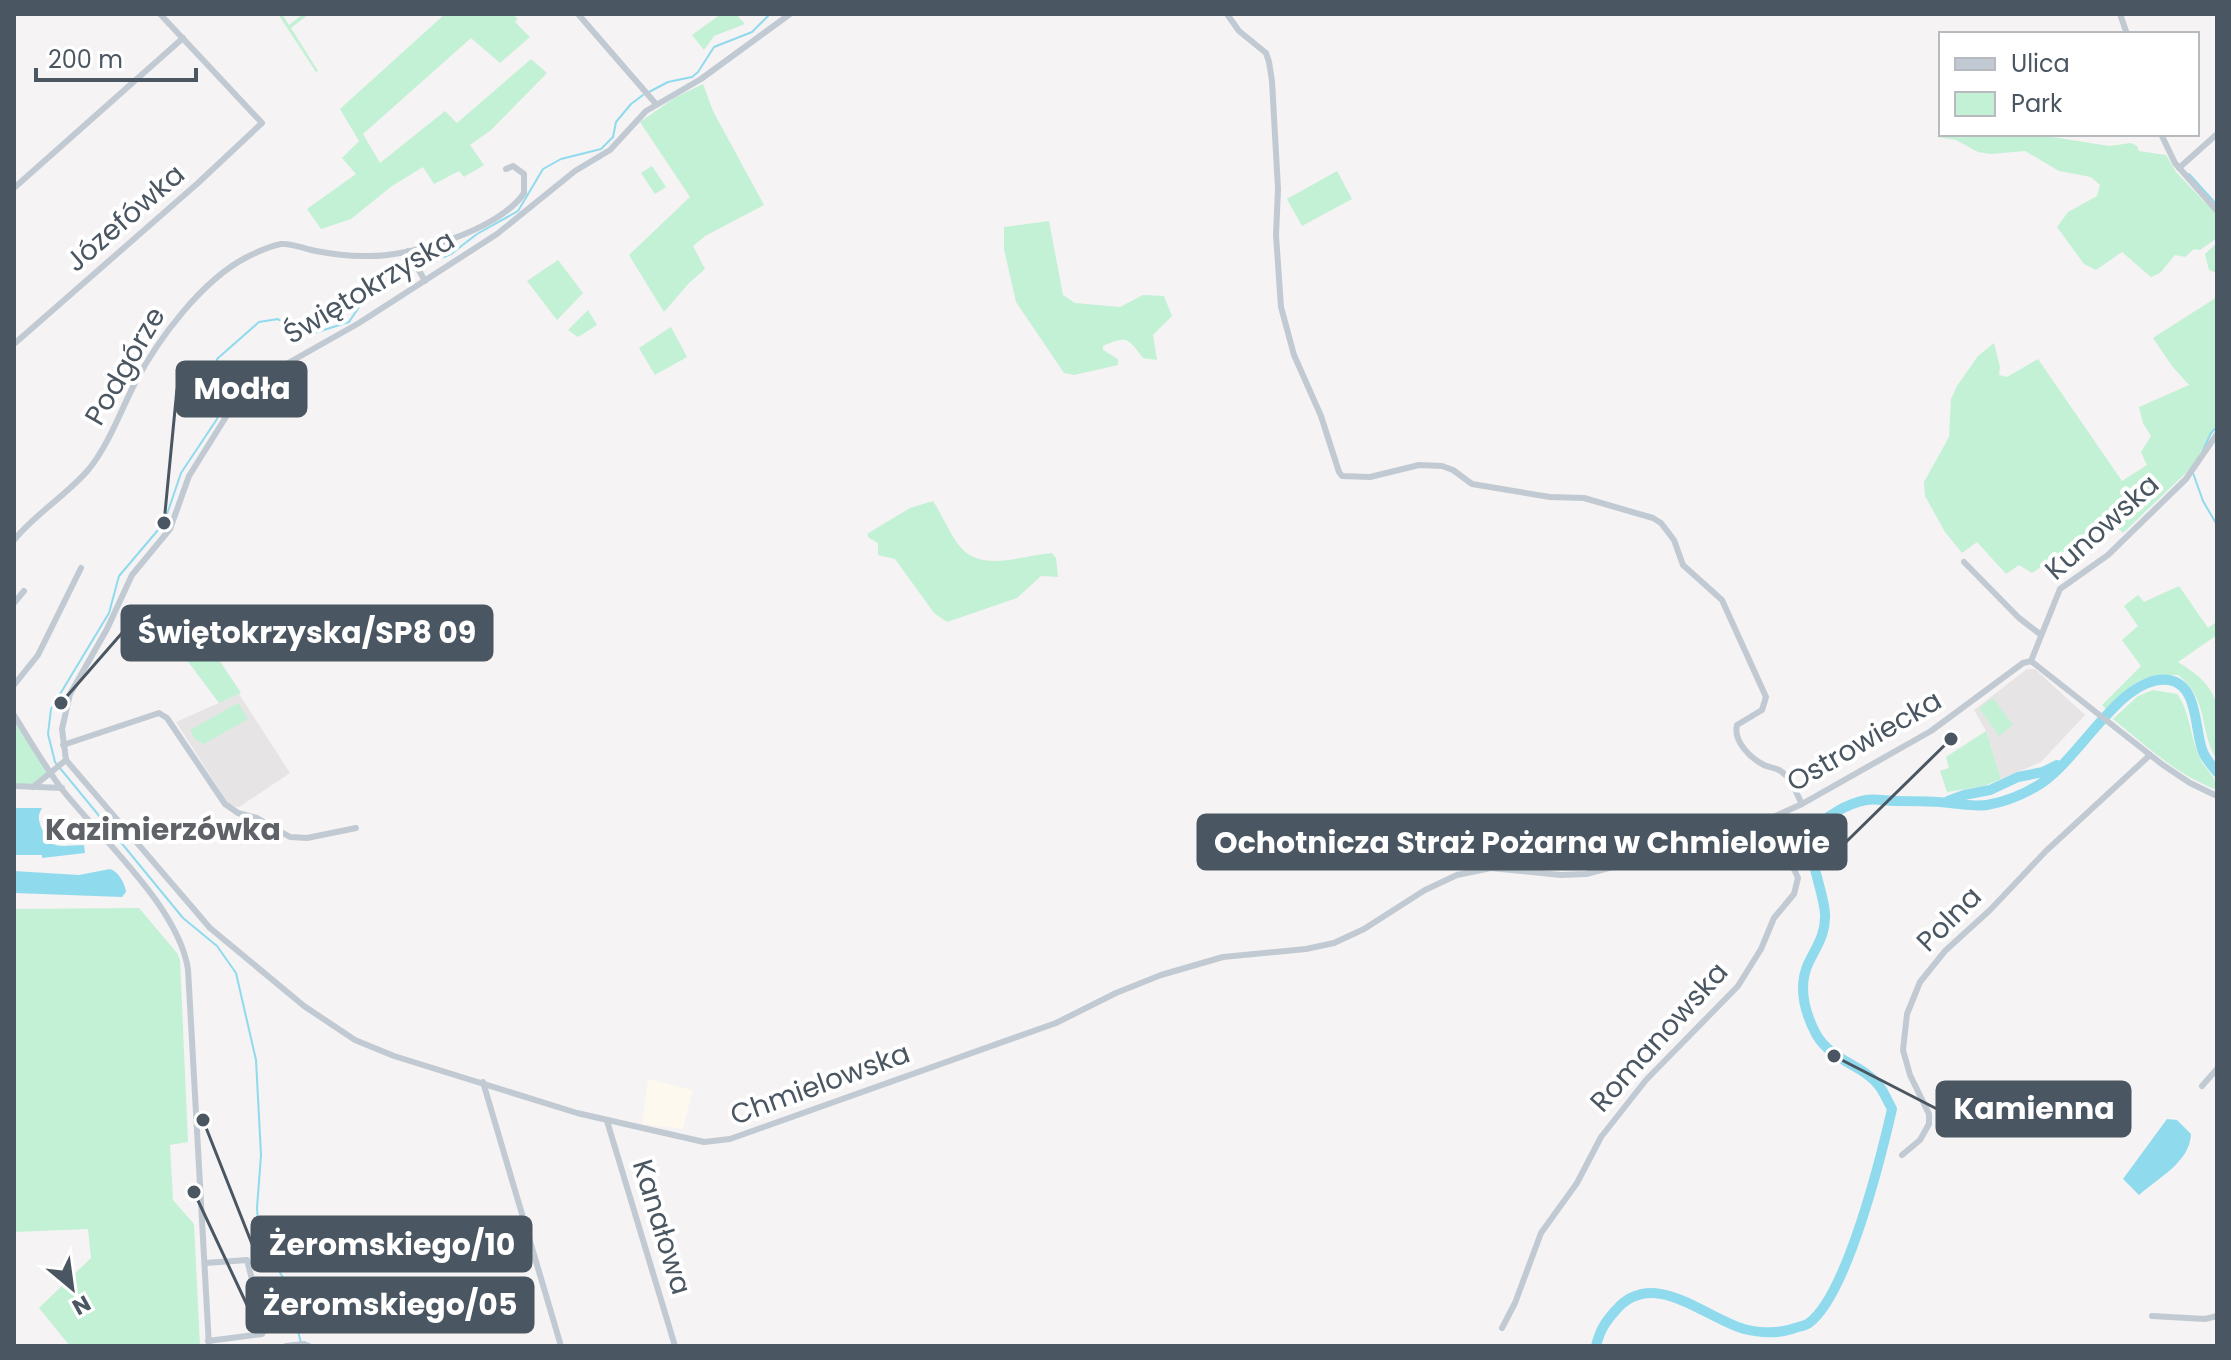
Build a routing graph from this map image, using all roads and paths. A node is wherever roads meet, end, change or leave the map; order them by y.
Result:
1 (160, 14) edge
2 (578, 14) edge
3 (789, 14) edge
4 (1227, 14) edge
5 (183, 38) junction
6 (656, 104) junction
7 (2217, 134) edge
8 (2162, 136) edge
9 (2179, 168) junction
10 (506, 169) dead end
11 (14, 188) edge
12 (2217, 211) edge
13 (408, 251) junction
14 (424, 278) junction
15 (14, 344) edge
16 (2217, 434) edge
17 (14, 540) edge
18 (1964, 562) dead end
19 (81, 568) dead end
20 (24, 591) dead end
21 (14, 603) edge
22 (2040, 634) junction
23 (2031, 661) junction
24 (14, 685) edge
25 (14, 715) edge
26 (63, 745) junction
27 (2150, 755) junction
28 (58, 767) junction
29 (14, 786) edge
30 (33, 787) junction
31 (62, 788) junction
32 (2217, 796) edge
33 (1802, 804) junction
34 (1771, 818) junction
35 (356, 828) dead end
36 (1161, 975) joint
37 (2217, 1069) edge
38 (483, 1082) junction
39 (2202, 1086) dead end
40 (607, 1121) junction
41 (1902, 1155) dead end
42 (205, 1263) junction
43 (2152, 1316) dead end
44 (2217, 1316) edge
45 (1502, 1328) dead end
46 (208, 1344) edge
47 (303, 1345) edge
48 (286, 1346) edge
49 (561, 1346) edge
50 (675, 1346) edge

1 - 5 street
2 - 6 street
3 - 6 street, Świętokrzyska
4 - 33 street
5 - 11 street
5 - 15 street, Józefówka
6 - 14 street, Świętokrzyska
7 - 9 street
8 - 9 street
9 - 12 street
10 - 13 street, Podgórze
13 - 14 street
13 - 17 street, Podgórze
14 - 26 street, Świętokrzyska
16 - 22 street, Kunowska
18 - 22 street
19 - 24 street
20 - 21 street
22 - 23 street, Kunowska
23 - 27 street
23 - 33 street, Ostrowiecka
25 - 28 street
26 - 28 street, Świętokrzyska
26 - 35 street
27 - 32 street
27 - 41 street, Polna
28 - 30 street
28 - 31 street
28 - 38 street, Chmielowska
29 - 30 street
30 - 31 street
31 - 42 street
33 - 34 street, Ostrowiecka
34 - 36 street, Ostrowiecka
34 - 45 street, Romanowska
36 - 40 street, Chmielowska
37 - 39 street
38 - 40 street, Chmielowska
38 - 49 street
40 - 50 street, Kanałowa
42 - 46 street
42 - 46 street
43 - 44 street
47 - 48 street

